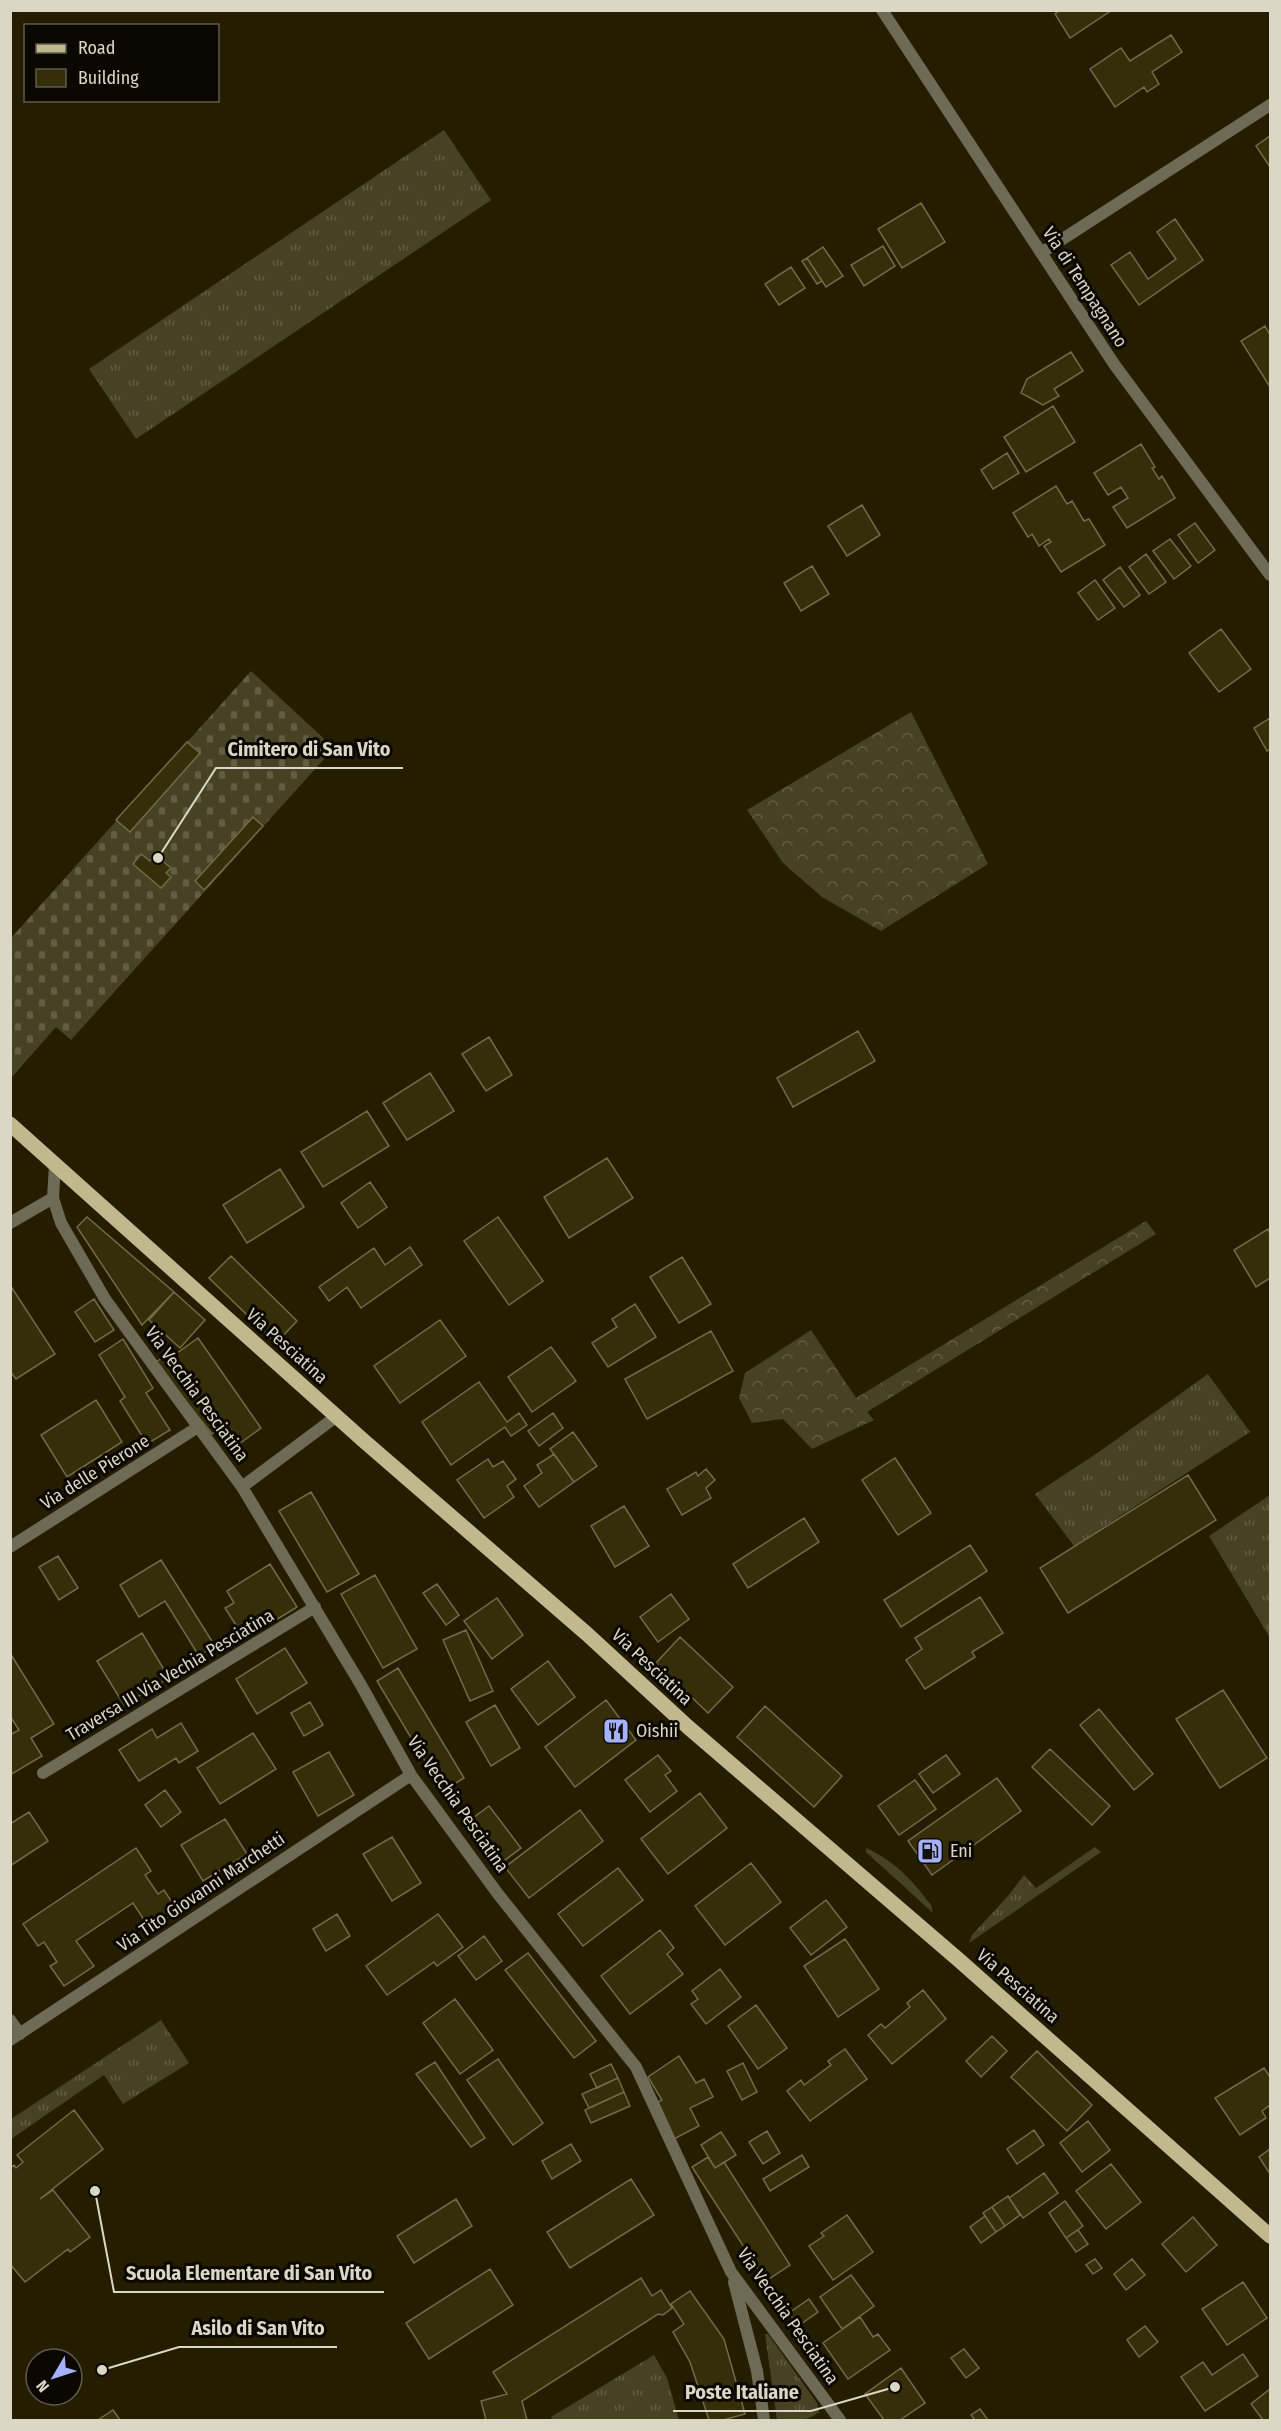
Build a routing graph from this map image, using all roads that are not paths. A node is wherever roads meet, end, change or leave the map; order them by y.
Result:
1 (882, 10) edge
2 (1270, 105) edge
3 (1041, 253) junction
4 (1270, 575) edge
5 (10, 1124) edge
6 (55, 1165) junction
7 (52, 1198) junction
8 (10, 1223) edge
9 (337, 1416) junction
10 (198, 1427) junction
11 (242, 1487) junction
12 (10, 1547) edge
13 (315, 1607) junction
14 (43, 1773) dead end
15 (411, 1774) junction
16 (10, 2020) edge
17 (15, 2037) edge
18 (1270, 2236) edge
19 (731, 2272) junction
20 (838, 2420) edge
21 (764, 2421) edge

1 - 3 street, Via di Tempagnano
2 - 3 street
3 - 4 street, Via di Tempagnano
5 - 6 main road, Via Pesciatina
6 - 7 street, Via Vecchia Pesciatina
6 - 9 main road, Via Pesciatina
7 - 8 street
7 - 10 street, Via Vecchia Pesciatina
9 - 11 street
9 - 18 main road, Via Pesciatina
10 - 11 street, Via Vecchia Pesciatina
10 - 12 street, Via delle Pierone
11 - 13 street, Via Vecchia Pesciatina
13 - 14 street, Traversa III Via Vechia Pesciatina
13 - 15 street, Via Vecchia Pesciatina
15 - 17 street, Via Tito Giovanni Marchetti
15 - 19 street, Via Vecchia Pesciatina
16 - 17 street
19 - 20 street, Via Vecchia Pesciatina
19 - 21 street

